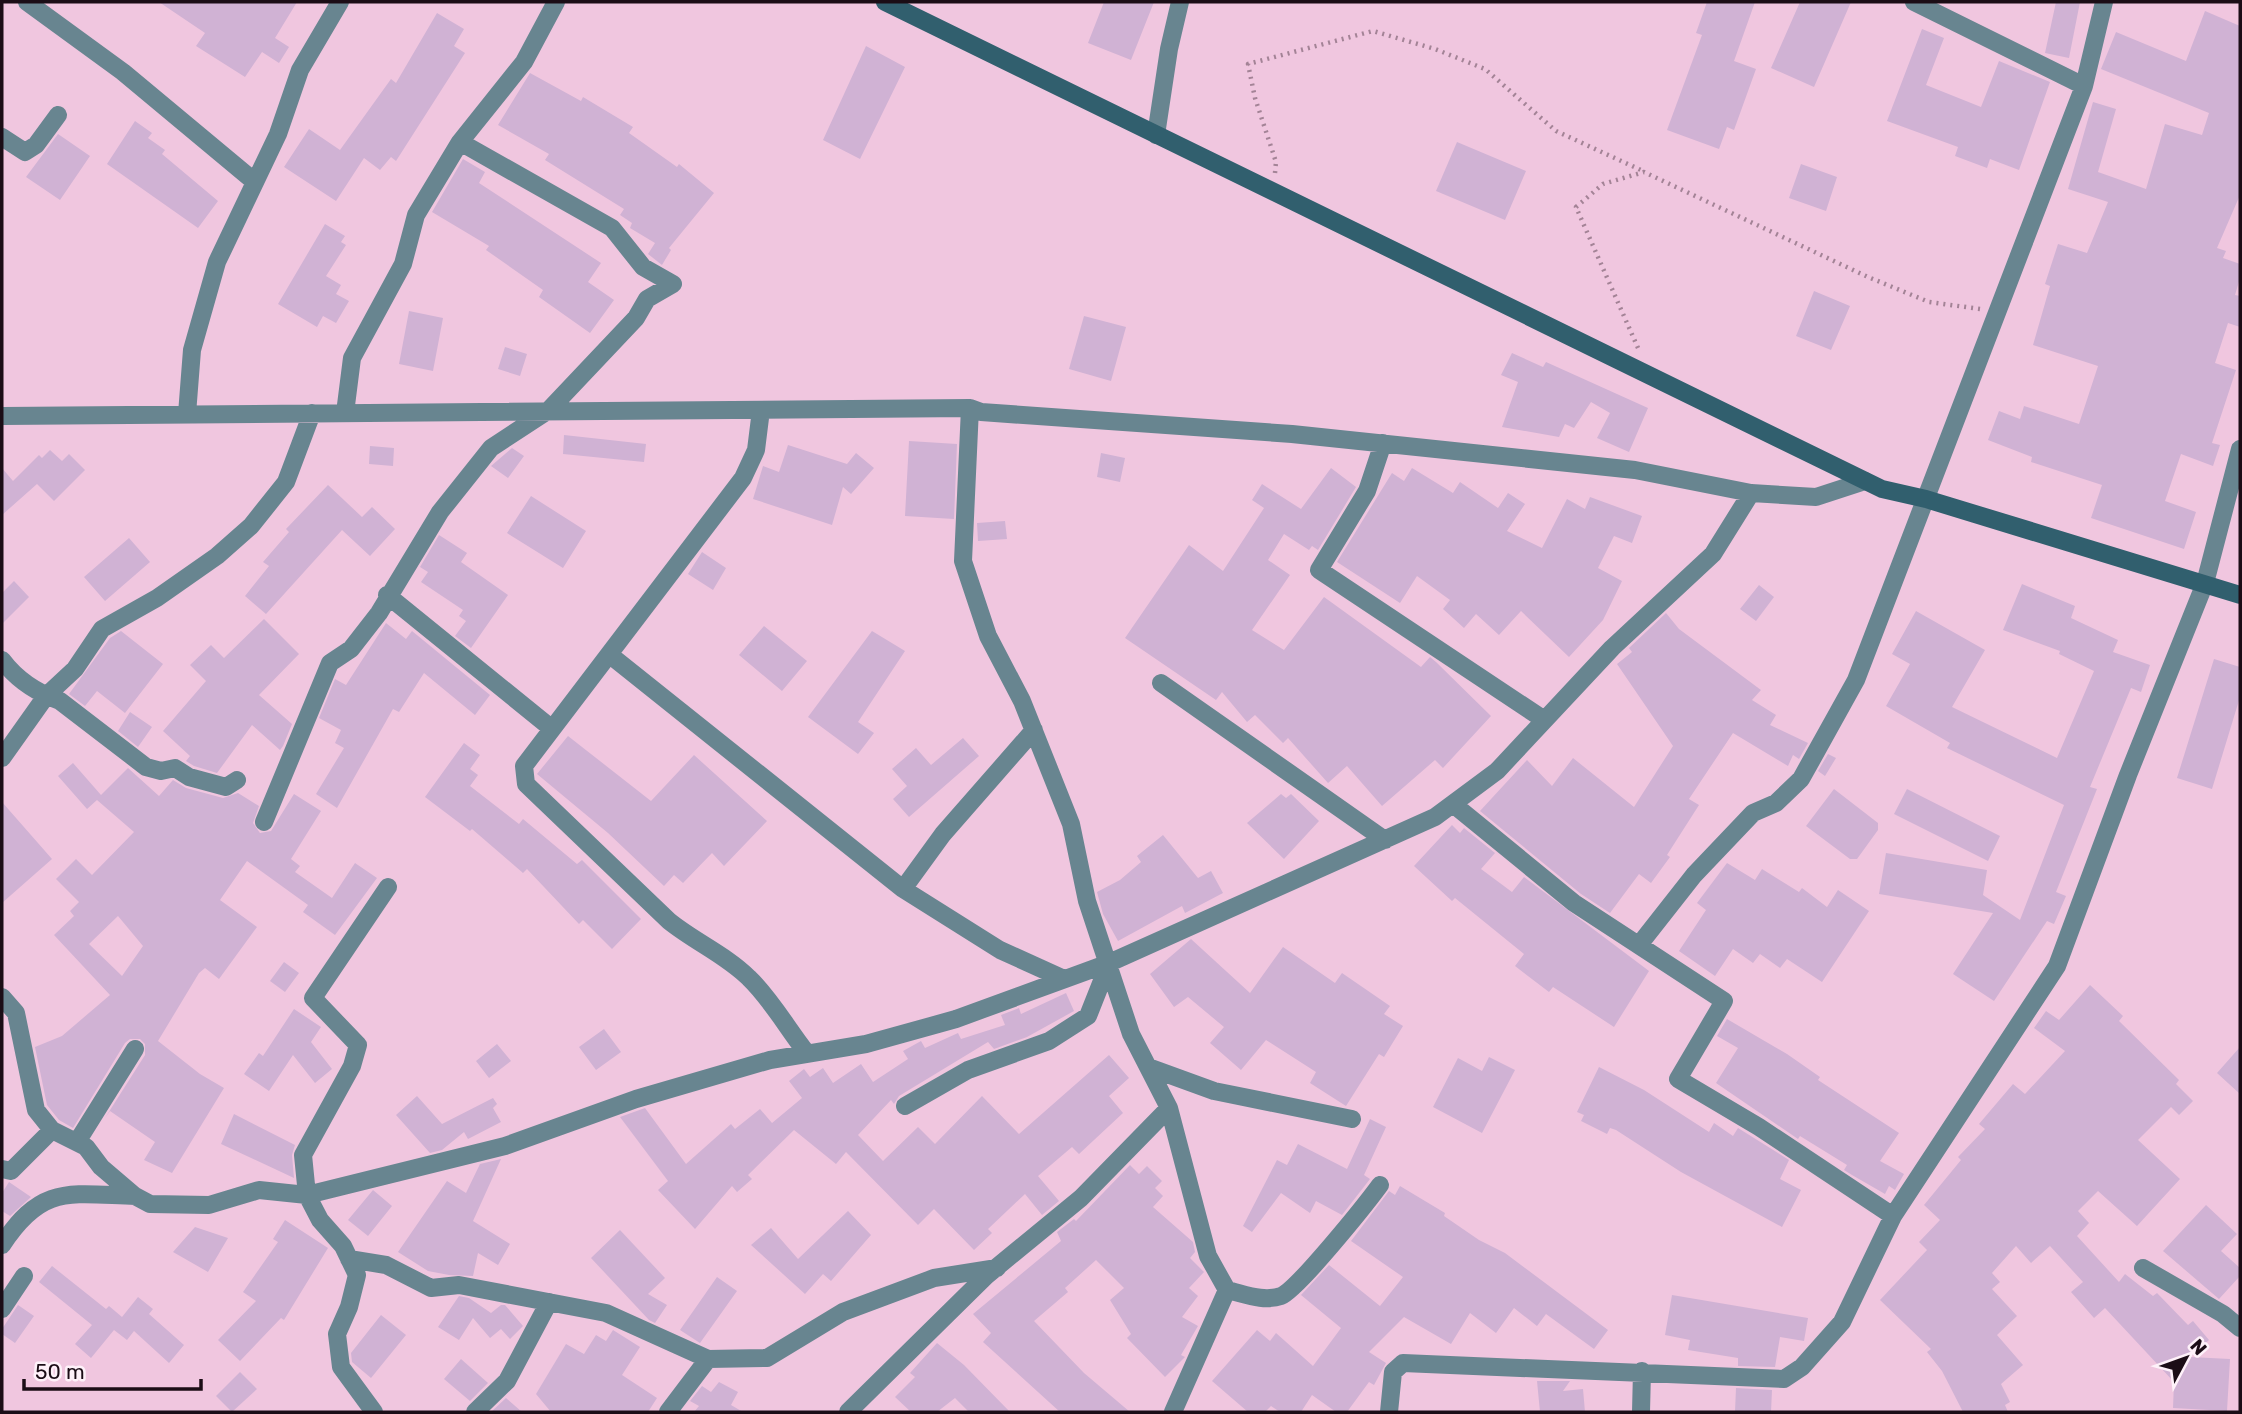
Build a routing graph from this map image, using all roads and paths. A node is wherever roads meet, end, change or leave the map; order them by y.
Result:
1 (27, 2) edge
2 (340, 2) edge
3 (556, 2) edge
4 (885, 2) edge
5 (1180, 2) edge
6 (1914, 2) edge
7 (2104, 2) edge
8 (2084, 86) junction
9 (58, 115) dead end
10 (1156, 135) junction
11 (2, 137) edge
12 (460, 142) junction
13 (1644, 172) junction
14 (255, 182) junction
15 (1274, 193) junction
16 (1998, 312) junction
17 (1650, 378) junction
18 (970, 408) junction
19 (549, 410) junction
20 (761, 410) junction
21 (345, 412) junction
22 (312, 413) junction
23 (187, 414) junction
24 (2, 416) edge
25 (1383, 443) junction
26 (2240, 449) edge
27 (1865, 481) junction
28 (1751, 493) junction
29 (1926, 499) junction
30 (2205, 583) junction
31 (387, 595) junction
32 (2240, 595) edge
33 (610, 655) junction
34 (2, 660) edge
35 (1161, 683) dead end
36 (46, 696) junction
37 (1543, 719) junction
38 (551, 728) junction
39 (1034, 730) junction
40 (2, 758) edge
41 (237, 780) dead end
42 (1453, 804) junction
43 (264, 822) dead end
44 (1385, 840) junction
45 (388, 887) dead end
46 (903, 889) junction
47 (1639, 945) junction
48 (1109, 963) junction
49 (1064, 979) junction
50 (2, 997) edge
51 (135, 1049) dead end
52 (806, 1052) junction
53 (1148, 1067) junction
54 (905, 1105) dead end
55 (1169, 1108) junction
56 (1352, 1119) dead end
57 (52, 1130) junction
58 (77, 1142) junction
59 (2, 1169) edge
60 (1380, 1185) dead end
61 (307, 1195) junction
62 (135, 1196) junction
63 (1893, 1216) junction
64 (2, 1245) edge
65 (349, 1259) junction
66 (997, 1268) junction
67 (2143, 1268) dead end
68 (24, 1276) dead end
69 (1227, 1290) junction
70 (549, 1301) junction
71 (2, 1309) edge
72 (2240, 1328) edge
73 (708, 1359) junction
74 (1642, 1371) junction
75 (374, 1412) edge
76 (475, 1412) edge
77 (668, 1412) edge
78 (848, 1412) edge
79 (1172, 1412) edge
80 (1389, 1412) edge
81 (1641, 1412) edge

1 - 14 street
2 - 14 street
3 - 12 street
4 - 10 street
5 - 10 street
6 - 8 street
7 - 8 street
8 - 16 street
9 - 11 street
10 - 15 street
12 - 19 street
12 - 21 street
13 - 15 path
13 - 16 path
13 - 17 path
14 - 23 street
15 - 17 street
16 - 29 street
17 - 27 street
18 - 20 street
18 - 25 street
18 - 39 street
19 - 20 street
19 - 21 street
19 - 31 street
20 - 33 street
21 - 22 street
22 - 23 street
22 - 36 street
23 - 24 street
25 - 28 street
25 - 37 street
26 - 30 street
27 - 28 street
27 - 29 street
28 - 37 street
29 - 30 street
29 - 47 street
30 - 32 street
30 - 63 street
31 - 38 street
31 - 43 street
33 - 38 street
33 - 46 street
34 - 36 street
35 - 44 street
36 - 40 street
36 - 41 street
37 - 42 street
38 - 52 street
39 - 46 street
39 - 48 street
42 - 44 street
42 - 47 street
44 - 48 street
45 - 61 street
46 - 49 street
47 - 63 street
48 - 49 street
48 - 53 street
48 - 54 street
49 - 52 street
50 - 57 street
51 - 58 street
52 - 61 street
53 - 55 street
53 - 56 street
55 - 66 street
55 - 69 street
57 - 58 street
57 - 59 street
58 - 62 street
60 - 69 street
61 - 62 street
61 - 65 street
62 - 64 street
63 - 74 street
65 - 70 street
65 - 75 street
66 - 73 street
66 - 78 street
67 - 72 street
68 - 71 street
69 - 79 street
70 - 73 street
70 - 76 street
73 - 77 street
74 - 80 street
74 - 81 street

